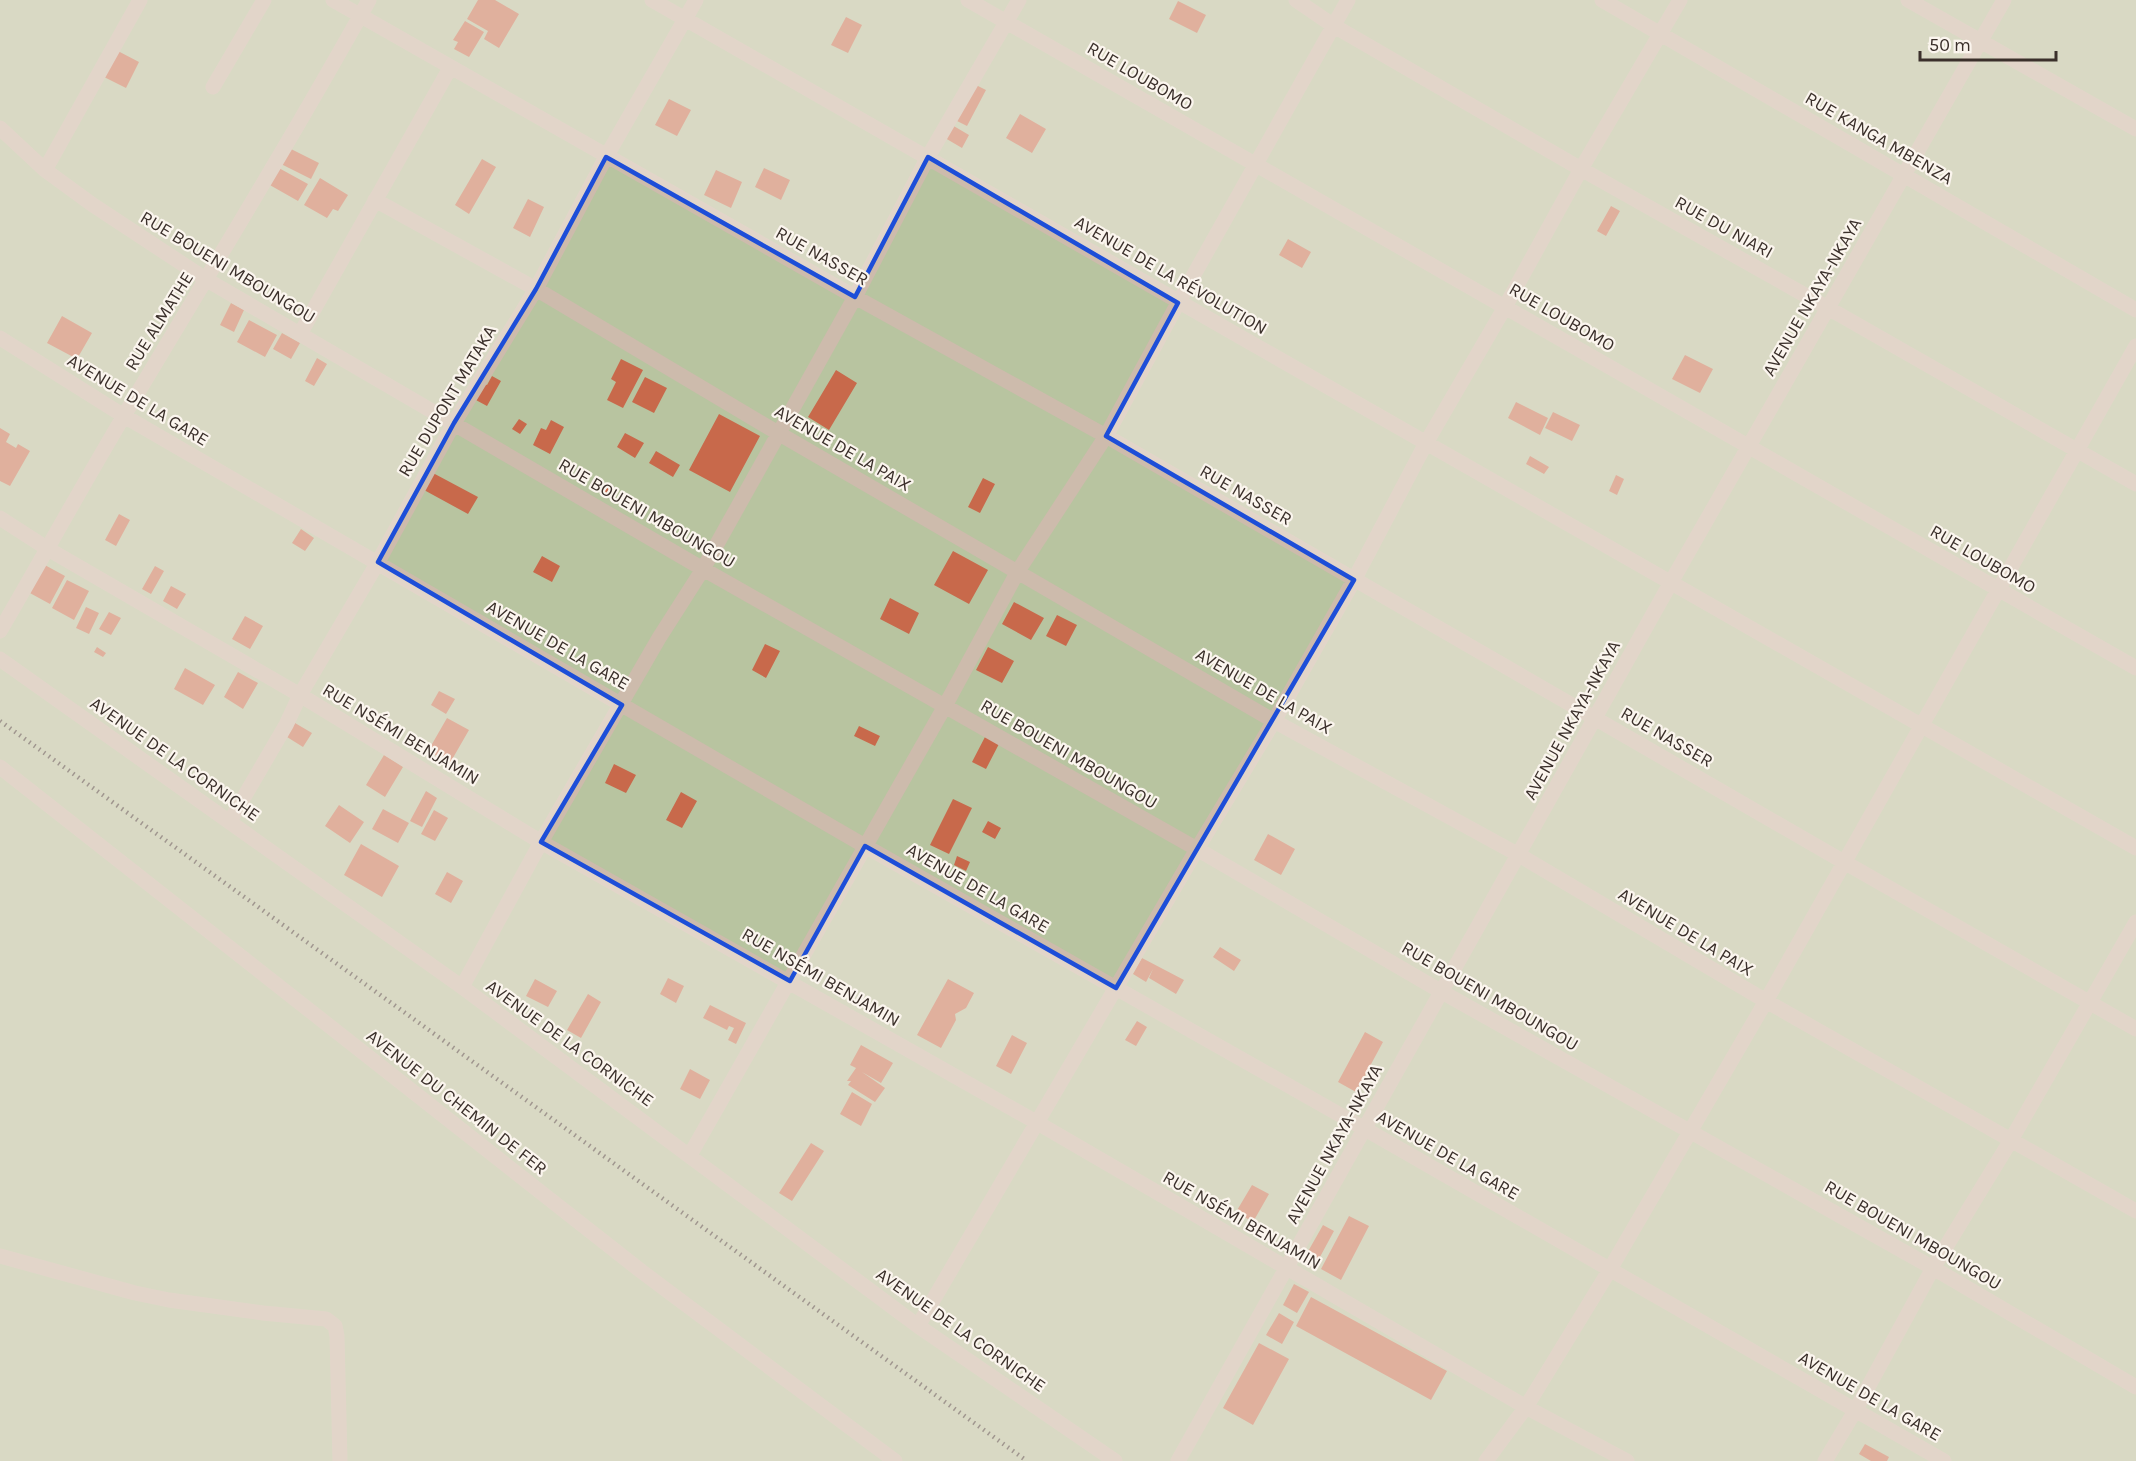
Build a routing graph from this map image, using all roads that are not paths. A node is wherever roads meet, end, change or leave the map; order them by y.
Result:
1 (140, 0) edge
2 (264, 0) edge
3 (333, 0) edge
4 (369, 0) edge
5 (652, 0) edge
6 (696, 0) edge
7 (968, 0) edge
8 (1019, 0) edge
9 (1296, 0) edge
10 (1348, 0) edge
11 (1602, 0) edge
12 (1680, 0) edge
13 (1908, 0) edge
14 (2004, 0) edge
15 (360, 15) junction
16 (685, 19) junction
17 (1006, 22) junction
18 (1334, 26) junction
19 (1661, 34) junction
20 (1979, 40) junction
21 (450, 68) junction
22 (213, 87) dead end
23 (0, 128) edge
24 (2136, 129) edge
25 (606, 157) junction
26 (928, 157) junction
27 (1256, 166) junction
28 (45, 170) junction
29 (1581, 170) junction
30 (1904, 175) junction
31 (375, 200) junction
32 (207, 280) junction
33 (536, 289) junction
34 (855, 297) junction
35 (1178, 303) junction
36 (1505, 307) junction
37 (1828, 308) junction
38 (2136, 310) edge
39 (300, 334) junction
40 (0, 338) edge
41 (2136, 346) edge
42 (124, 416) junction
43 (454, 423) junction
44 (778, 434) junction
45 (1106, 436) junction
46 (1426, 443) junction
47 (1749, 446) junction
48 (2078, 451) junction
49 (2136, 484) edge
50 (0, 518) edge
51 (48, 549) junction
52 (378, 562) junction
53 (703, 569) junction
54 (1018, 571) junction
55 (1354, 580) junction
56 (1670, 584) junction
57 (1999, 591) junction
58 (0, 631) edge
59 (0, 658) edge
60 (2136, 668) edge
61 (300, 695) junction
62 (622, 705) junction
63 (945, 706) junction
64 (1596, 718) junction
65 (1274, 722) junction
66 (1922, 727) junction
67 (0, 767) edge
68 (230, 821) junction
69 (541, 842) junction
70 (866, 846) junction
71 (2136, 848) edge
72 (1197, 849) junction
73 (1519, 855) junction
74 (1844, 862) junction
75 (2136, 922) edge
76 (790, 981) junction
77 (462, 987) junction
78 (1116, 988) junction
79 (1442, 992) junction
80 (1766, 1001) junction
81 (2089, 1002) junction
82 (2136, 1029) edge
83 (1036, 1122) junction
84 (1365, 1129) junction
85 (1690, 1132) junction
86 (2011, 1140) junction
87 (690, 1155) junction
88 (2136, 1210) edge
89 (0, 1256) edge
90 (1287, 1268) junction
91 (1933, 1268) junction
92 (1609, 1271) junction
93 (918, 1326) junction
94 (2136, 1387) edge
95 (1526, 1407) junction
96 (1855, 1411) junction
97 (340, 1461) edge
98 (895, 1461) edge
99 (1114, 1461) edge
100 (1178, 1461) edge
101 (1486, 1461) edge
102 (1627, 1461) edge
103 (1826, 1461) edge
104 (1944, 1461) edge

1 - 28 street
2 - 22 street
3 - 15 street, RUE NASSER
4 - 15 street, RUE ALMATHE
5 - 16 street, AVENUE DE LA RÉVOLUTION
6 - 16 street, RUE DUPONT MATAKA
7 - 17 street, RUE LOUBOMO
8 - 17 street
9 - 18 street, RUE DU NIARI
10 - 18 street
11 - 19 street, RUE KANGA MBENZA
12 - 19 street
13 - 20 street
14 - 20 street, AVENUE NKAYA-NKAYA
15 - 21 street, RUE NASSER
15 - 32 street, RUE ALMATHE
16 - 25 street, RUE DUPONT MATAKA
16 - 26 street, AVENUE DE LA RÉVOLUTION
17 - 26 street
17 - 27 street, RUE LOUBOMO
18 - 27 street
18 - 29 street, RUE DU NIARI
19 - 29 street
19 - 30 street, RUE KANGA MBENZA
20 - 24 street
20 - 30 street, AVENUE NKAYA-NKAYA
21 - 25 street, RUE NASSER
21 - 31 street
23 - 28 street, RUE BOUENI MBOUNGOU
25 - 33 street, RUE DUPONT MATAKA
25 - 34 street, RUE NASSER
26 - 34 street
26 - 35 street, AVENUE DE LA RÉVOLUTION
27 - 35 street
27 - 36 street, RUE LOUBOMO
28 - 32 street, RUE BOUENI MBOUNGOU
29 - 36 street
29 - 37 street, RUE DU NIARI
30 - 37 street, AVENUE NKAYA-NKAYA
30 - 38 street, RUE KANGA MBENZA
31 - 33 street, AVENUE DE LA PAIX
31 - 39 street
32 - 39 street, RUE BOUENI MBOUNGOU
32 - 42 street, RUE ALMATHE
33 - 43 street, RUE DUPONT MATAKA
33 - 44 street, AVENUE DE LA PAIX
34 - 44 street
34 - 45 street, RUE NASSER
35 - 45 street
35 - 46 street, AVENUE DE LA RÉVOLUTION
36 - 46 street
36 - 47 street, RUE LOUBOMO
37 - 47 street, AVENUE NKAYA-NKAYA
37 - 48 street, RUE DU NIARI
39 - 43 street, RUE BOUENI MBOUNGOU
40 - 42 street, AVENUE DE LA GARE
41 - 48 street
42 - 51 street, RUE ALMATHE
42 - 52 street, AVENUE DE LA GARE
43 - 52 street, RUE DUPONT MATAKA
43 - 53 street, RUE BOUENI MBOUNGOU
44 - 53 street
44 - 54 street, AVENUE DE LA PAIX
45 - 54 street
45 - 55 street, RUE NASSER
46 - 55 street
46 - 56 street, AVENUE DE LA RÉVOLUTION
47 - 56 street, AVENUE NKAYA-NKAYA
47 - 57 street, RUE LOUBOMO
48 - 49 street, RUE DU NIARI
48 - 57 street
50 - 51 street, RUE NSÉMI BENJAMIN
51 - 58 street, RUE ALMATHE
51 - 61 street, RUE NSÉMI BENJAMIN
52 - 61 street, RUE DUPONT MATAKA
52 - 62 street, AVENUE DE LA GARE
53 - 62 street
53 - 63 street, RUE BOUENI MBOUNGOU
54 - 63 street
54 - 65 street, AVENUE DE LA PAIX
55 - 64 street, RUE NASSER
55 - 65 street
56 - 64 street, AVENUE NKAYA-NKAYA
56 - 66 street, AVENUE DE LA RÉVOLUTION
57 - 60 street, RUE LOUBOMO
57 - 66 street
59 - 68 street, AVENUE DE LA CORNICHE
61 - 68 street, RUE DUPONT MATAKA
61 - 69 street, RUE NSÉMI BENJAMIN
62 - 69 street
62 - 70 street, AVENUE DE LA GARE
63 - 70 street
63 - 72 street, RUE BOUENI MBOUNGOU
64 - 73 street, AVENUE NKAYA-NKAYA
64 - 74 street, RUE NASSER
65 - 72 street
65 - 73 street, AVENUE DE LA PAIX
66 - 71 street, AVENUE DE LA RÉVOLUTION
66 - 74 street
67 - 98 street, AVENUE DU CHEMIN DE FER
68 - 77 street, AVENUE DE LA CORNICHE
69 - 76 street, RUE NSÉMI BENJAMIN
69 - 77 street
70 - 76 street
70 - 78 street, AVENUE DE LA GARE
72 - 78 street
72 - 79 street, RUE BOUENI MBOUNGOU
73 - 79 street, AVENUE NKAYA-NKAYA
73 - 80 street, AVENUE DE LA PAIX
74 - 80 street
74 - 81 street, RUE NASSER
75 - 81 street
76 - 83 street, RUE NSÉMI BENJAMIN
76 - 87 street
77 - 87 street, AVENUE DE LA CORNICHE
78 - 83 street
78 - 84 street, AVENUE DE LA GARE
79 - 84 street, AVENUE NKAYA-NKAYA
79 - 85 street, RUE BOUENI MBOUNGOU
80 - 85 street
80 - 86 street, AVENUE DE LA PAIX
81 - 82 street, RUE NASSER
81 - 86 street
83 - 90 street, RUE NSÉMI BENJAMIN
83 - 93 street
84 - 90 street, AVENUE NKAYA-NKAYA
84 - 92 street, AVENUE DE LA GARE
85 - 91 street, RUE BOUENI MBOUNGOU
85 - 92 street
86 - 88 street, AVENUE DE LA PAIX
86 - 91 street
87 - 93 street, AVENUE DE LA CORNICHE
89 - 97 street
90 - 95 street, RUE NSÉMI BENJAMIN
90 - 100 street, AVENUE NKAYA-NKAYA
91 - 94 street, RUE BOUENI MBOUNGOU
91 - 96 street
92 - 95 street
92 - 96 street, AVENUE DE LA GARE
93 - 99 street, AVENUE DE LA CORNICHE
95 - 101 street
95 - 102 street, RUE NSÉMI BENJAMIN
96 - 103 street
96 - 104 street, AVENUE DE LA GARE

